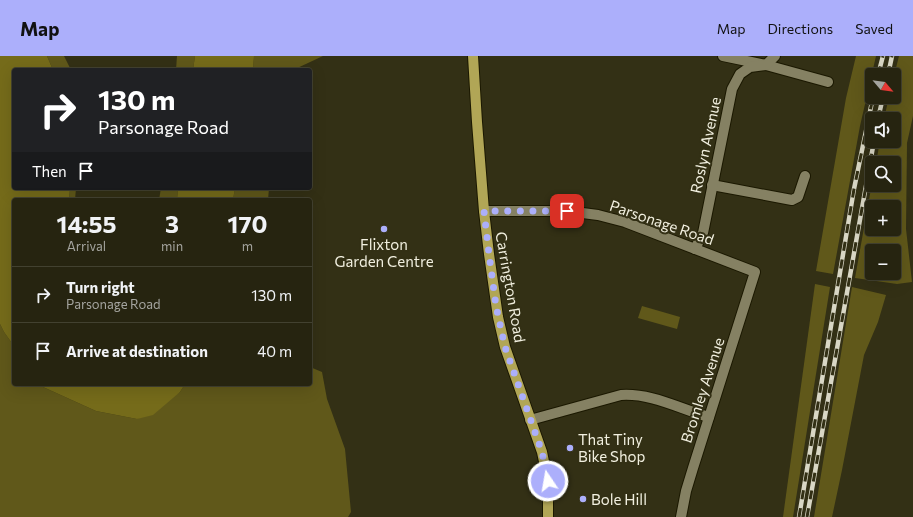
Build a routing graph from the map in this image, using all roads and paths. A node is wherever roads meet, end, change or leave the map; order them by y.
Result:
1 (473, 56) edge
2 (723, 56) edge
3 (775, 56) edge
4 (766, 65) junction
5 (828, 82) dead end
6 (805, 176) dead end
7 (712, 185) junction
8 (484, 211) junction
9 (695, 249) junction
10 (755, 272) joint
11 (710, 418) junction
12 (530, 420) junction
13 (548, 517) edge
14 (681, 517) edge

1 - 8 main road, Carrington Road
2 - 4 street, Roslyn Avenue
3 - 4 street
4 - 5 street, Roslyn Avenue
4 - 7 street, Roslyn Avenue
6 - 7 street
7 - 9 street, Roslyn Avenue
8 - 9 street, Parsonage Road
8 - 12 main road, Carrington Road
9 - 10 street, Parsonage Road
10 - 11 street, Bromley Avenue
11 - 12 street
11 - 14 street, Bromley Avenue
12 - 13 main road, Carrington Road

